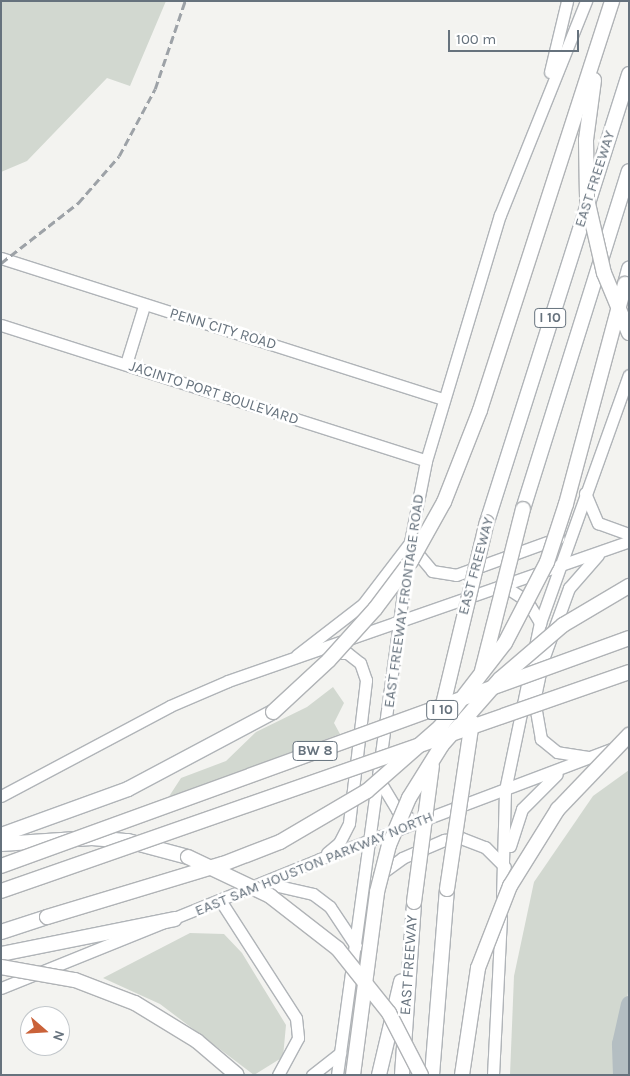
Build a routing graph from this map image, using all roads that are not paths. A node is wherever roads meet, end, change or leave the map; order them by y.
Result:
1 (567, 1) edge
2 (586, 1) edge
3 (613, 1) edge
4 (629, 74) edge
5 (536, 120) junction
6 (629, 171) edge
7 (1, 258) edge
8 (629, 269) edge
9 (144, 306) junction
10 (1, 326) edge
11 (629, 333) edge
12 (126, 364) junction
13 (629, 375) edge
14 (444, 399) junction
15 (426, 461) junction
16 (585, 493) junction
17 (575, 522) junction
18 (629, 534) edge
19 (629, 541) edge
20 (410, 542) junction
21 (599, 553) junction
22 (557, 567) junction
23 (504, 586) junction
24 (629, 586) edge
25 (540, 623) junction
26 (400, 624) junction
27 (629, 638) edge
28 (312, 654) junction
29 (288, 662) junction
30 (629, 672) edge
31 (629, 734) edge
32 (629, 742) edge
33 (592, 757) junction
34 (564, 768) junction
35 (378, 780) junction
36 (505, 790) junction
37 (1, 796) edge
38 (420, 822) junction
39 (1, 835) edge
40 (370, 840) junction
41 (1, 844) edge
42 (320, 859) junction
43 (505, 864) junction
44 (1, 866) edge
45 (265, 883) junction
46 (1, 891) edge
47 (362, 898) junction
48 (220, 900) junction
49 (174, 919) junction
50 (1, 932) edge
51 (411, 935) junction
52 (356, 946) junction
53 (1, 954) edge
54 (1, 967) edge
55 (1, 988) edge
56 (341, 1051) junction
57 (237, 1075) edge
58 (278, 1075) edge
59 (312, 1075) edge
60 (337, 1075) edge
61 (353, 1075) edge
62 (379, 1075) edge
63 (402, 1075) edge
64 (421, 1075) edge
65 (432, 1075) edge
66 (462, 1075) edge
67 (493, 1075) edge

1 - 5 main road
2 - 5 main road, EAST FREEWAY FRONTAGE ROAD
3 - 11 highway, bridge
3 - 39 highway, bridge
4 - 51 highway, EAST FREEWAY / I 10, bridge
5 - 14 main road, EAST FREEWAY FRONTAGE ROAD
6 - 65 highway, EAST FREEWAY / I 10, bridge
7 - 9 main road, PENN CITY ROAD
8 - 50 highway, bridge
9 - 12 main road
9 - 14 main road, PENN CITY ROAD
10 - 12 main road, JACINTO PORT BOULEVARD
12 - 15 main road, JACINTO PORT BOULEVARD
13 - 16 main road
14 - 15 main road, EAST FREEWAY FRONTAGE ROAD
15 - 20 main road, EAST FREEWAY FRONTAGE ROAD
16 - 17 main road
16 - 18 main road
17 - 20 main road
17 - 22 main road
19 - 21 main road
20 - 26 main road, EAST FREEWAY FRONTAGE ROAD
20 - 29 main road
21 - 22 main road
21 - 33 main road
22 - 23 main road
22 - 25 main road
23 - 25 main road
23 - 26 main road
24 - 61 highway, bridge
25 - 36 main road
26 - 28 main road
26 - 35 main road, EAST FREEWAY FRONTAGE ROAD
27 - 44 highway, BW 8, bridge
28 - 29 main road
28 - 42 main road
29 - 37 main road
30 - 46 highway, BW 8, bridge
31 - 66 highway, bridge
32 - 33 main road, EAST SAM HOUSTON PARKWAY NORTH
33 - 34 main road, EAST SAM HOUSTON PARKWAY NORTH
34 - 36 main road, EAST SAM HOUSTON PARKWAY NORTH
34 - 43 main road
35 - 38 main road
35 - 40 main road, EAST FREEWAY FRONTAGE ROAD
36 - 38 main road, EAST SAM HOUSTON PARKWAY NORTH
36 - 43 main road
38 - 40 main road, EAST SAM HOUSTON PARKWAY NORTH
40 - 42 main road, EAST SAM HOUSTON PARKWAY NORTH
40 - 47 main road, EAST FREEWAY FRONTAGE ROAD
41 - 64 highway, bridge
42 - 45 main road, EAST SAM HOUSTON PARKWAY NORTH
43 - 47 main road
43 - 67 main road
45 - 48 main road, EAST SAM HOUSTON PARKWAY NORTH
45 - 52 main road
47 - 52 main road, EAST FREEWAY FRONTAGE ROAD
48 - 49 main road, EAST SAM HOUSTON PARKWAY NORTH
48 - 58 main road
49 - 53 highway
49 - 55 main road, EAST SAM HOUSTON PARKWAY NORTH
51 - 62 highway
51 - 63 highway, EAST FREEWAY / I 10
52 - 56 main road, EAST FREEWAY FRONTAGE ROAD
54 - 57 highway, bridge
56 - 59 main road
56 - 60 main road, EAST FREEWAY FRONTAGE ROAD

